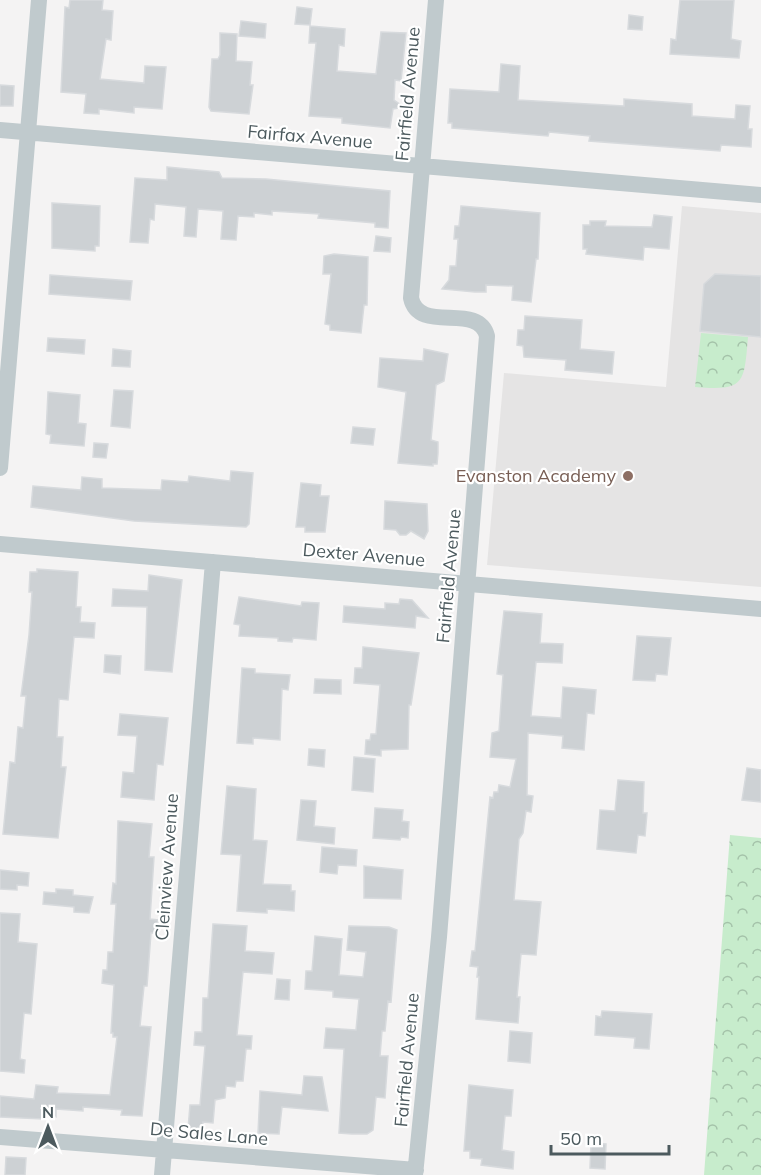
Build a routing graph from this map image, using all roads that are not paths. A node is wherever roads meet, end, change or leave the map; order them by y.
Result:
1 (39, 0) edge
2 (436, 0) edge
3 (0, 130) edge
4 (29, 133) junction
5 (422, 166) junction
6 (761, 195) edge
7 (0, 468) edge
8 (0, 544) edge
9 (213, 562) junction
10 (467, 582) junction
11 (761, 609) edge
12 (0, 1137) edge
13 (164, 1150) junction
14 (415, 1173) edge
15 (162, 1175) edge

1 - 4 street
2 - 5 street, Fairfield Avenue
3 - 4 street, Fairfax Avenue
4 - 5 street, Fairfax Avenue
4 - 7 street
5 - 6 street, Fairfax Avenue
5 - 10 street, Fairfield Avenue
8 - 9 street, Dexter Avenue
9 - 10 street, Dexter Avenue
9 - 13 street, Cleinview Avenue
10 - 11 street, Dexter Avenue
10 - 14 street, Fairfield Avenue
12 - 13 street, De Sales Lane
13 - 14 street, De Sales Lane
13 - 15 street, Cleinview Avenue

